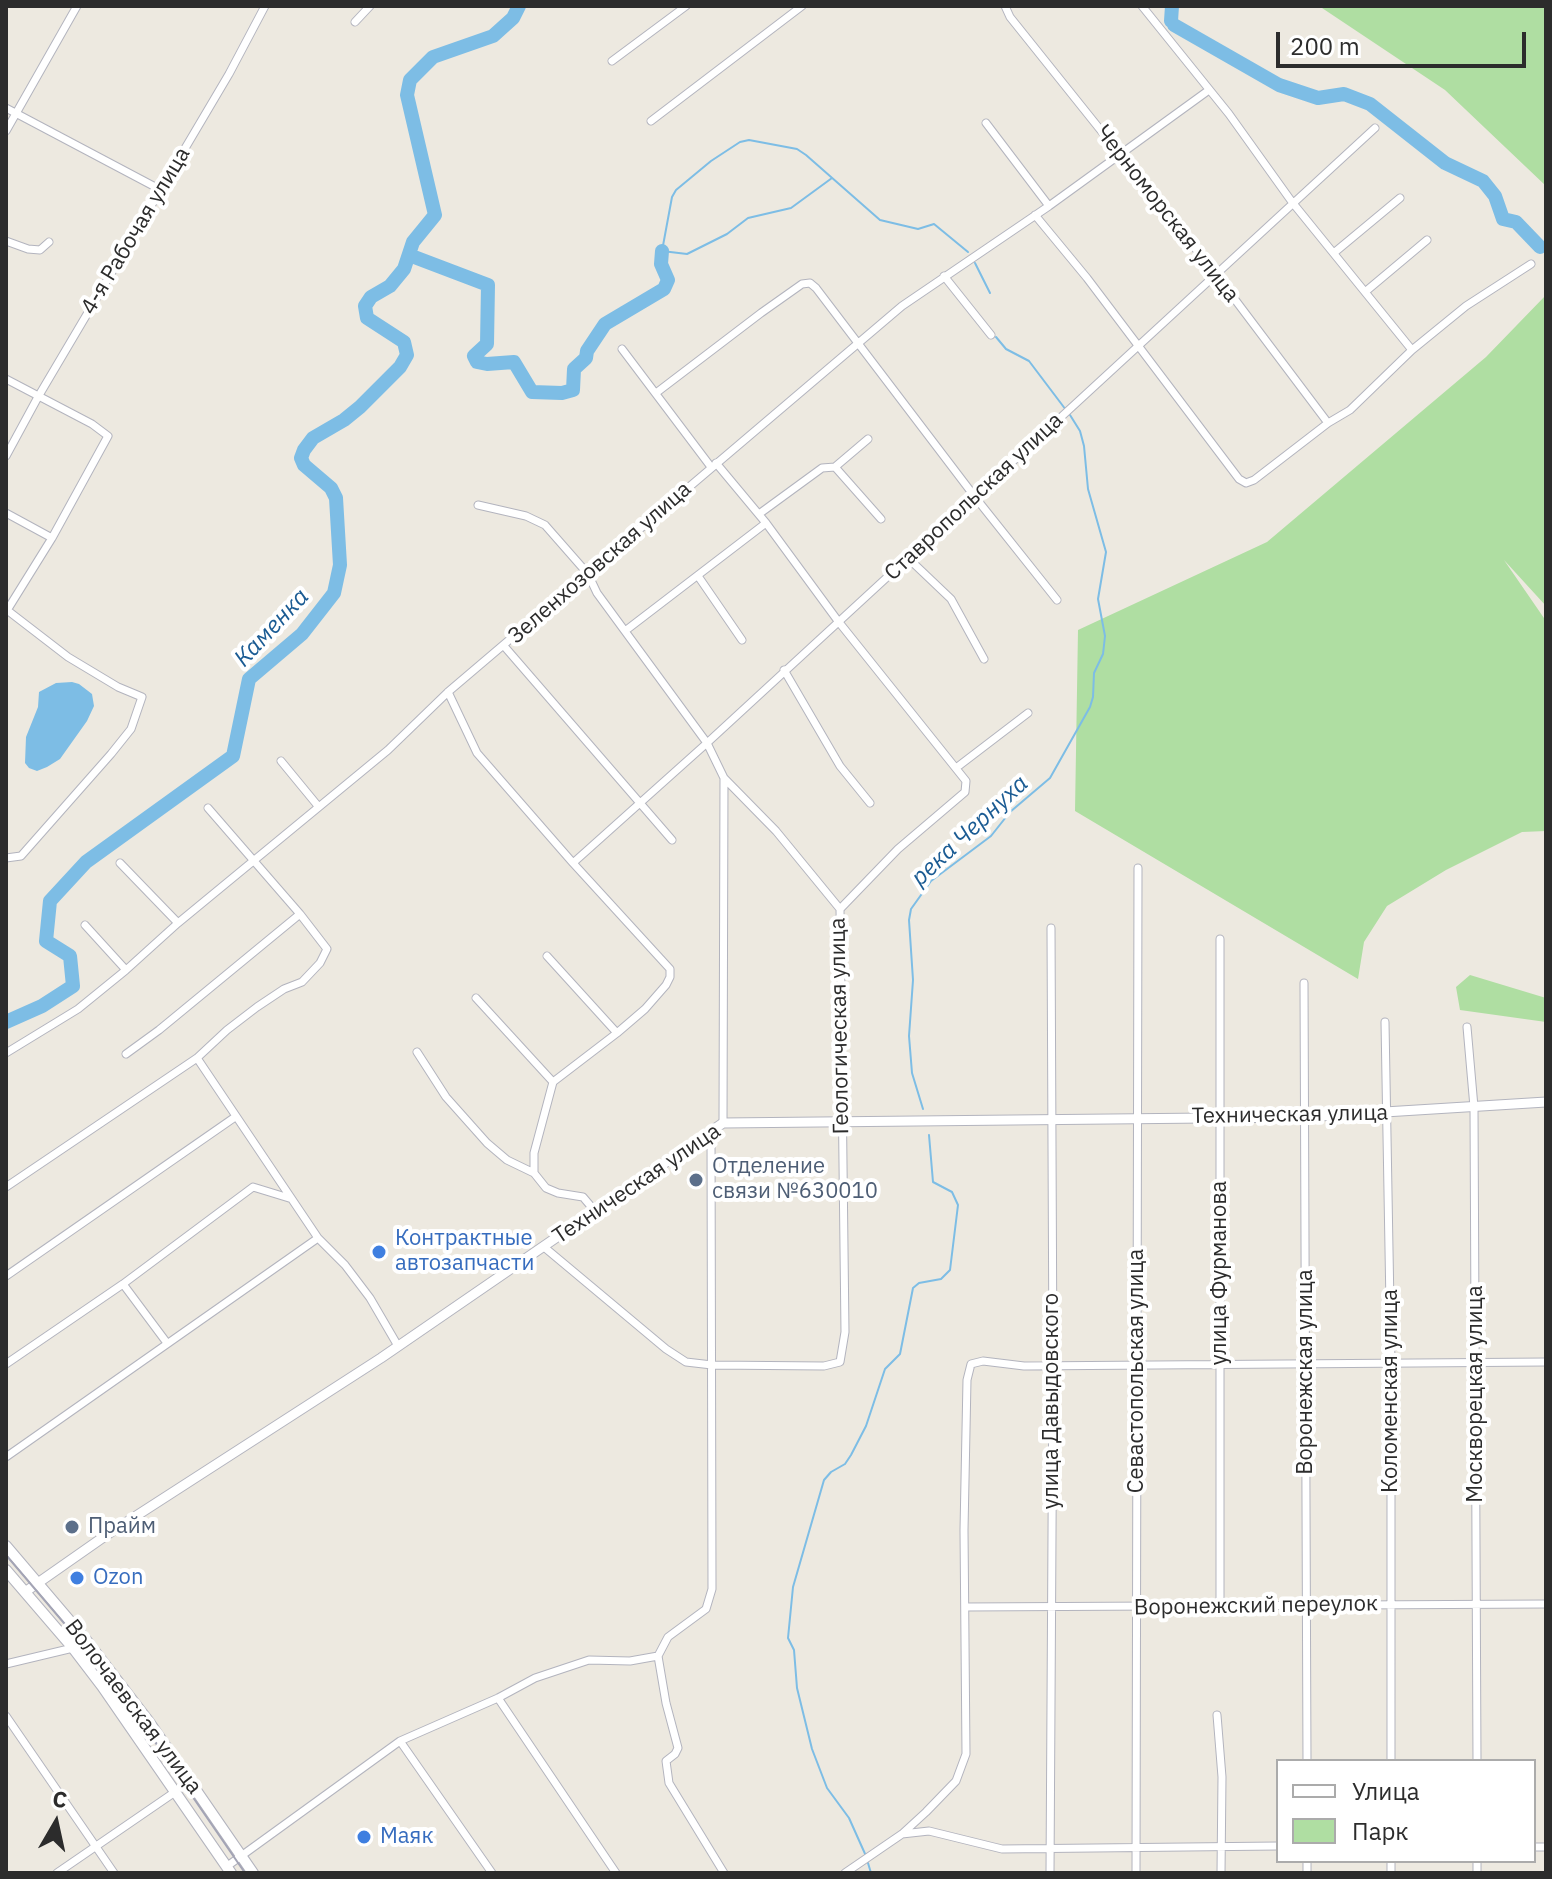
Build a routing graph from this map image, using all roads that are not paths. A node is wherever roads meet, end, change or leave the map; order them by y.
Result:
1 (77, 6) edge
2 (265, 6) edge
3 (370, 6) edge
4 (686, 6) edge
5 (802, 6) edge
6 (1005, 6) edge
7 (1142, 6) edge
8 (355, 22) dead end
9 (612, 61) dead end
10 (1209, 90) junction
11 (6, 108) edge
12 (16, 113) junction
13 (651, 121) dead end
14 (986, 123) dead end
15 (1375, 128) dead end
16 (6, 131) edge
17 (1120, 155) junction
18 (161, 190) junction
19 (1400, 198) dead end
20 (1292, 202) junction
21 (1049, 206) junction
22 (1035, 215) junction
23 (1427, 240) dead end
24 (6, 241) edge
25 (49, 242) dead end
26 (1335, 252) junction
27 (1531, 264) dead end
28 (1215, 273) junction
29 (944, 276) junction
30 (1365, 292) junction
31 (991, 335) dead end
32 (858, 344) junction
33 (1138, 347) junction
34 (622, 349) dead end
35 (1412, 350) junction
36 (6, 379) edge
37 (656, 393) junction
38 (38, 397) junction
39 (1328, 423) junction
40 (868, 439) dead end
41 (6, 456) edge
42 (713, 465) junction
43 (835, 467) junction
44 (975, 497) junction
45 (478, 505) dead end
46 (6, 513) edge
47 (759, 514) junction
48 (881, 519) dead end
49 (766, 523) junction
50 (52, 538) junction
51 (909, 559) junction
52 (588, 574) junction
53 (698, 576) junction
54 (1057, 600) dead end
55 (7, 611) edge
56 (838, 621) junction
57 (625, 631) junction
58 (742, 640) dead end
59 (504, 646) junction
60 (984, 659) dead end
61 (784, 670) junction
62 (448, 692) junction
63 (1028, 713) dead end
64 (707, 743) junction
65 (281, 761) dead end
66 (956, 768) junction
67 (724, 778) junction
68 (870, 803) dead end
69 (640, 804) junction
70 (318, 806) junction
71 (208, 808) dead end
72 (672, 840) dead end
73 (6, 858) edge
74 (253, 861) junction
75 (120, 863) dead end
76 (573, 863) junction
77 (1138, 868) dead end
78 (840, 909) junction
79 (300, 914) junction
80 (178, 923) junction
81 (85, 925) dead end
82 (1051, 928) dead end
83 (1220, 939) dead end
84 (547, 956) dead end
85 (126, 970) junction
86 (1304, 983) dead end
87 (476, 998) dead end
88 (1385, 1022) dead end
89 (1467, 1027) dead end
90 (617, 1033) junction
91 (417, 1052) dead end
92 (6, 1053) edge
93 (126, 1054) dead end
94 (197, 1058) junction
95 (553, 1082) junction
96 (1546, 1102) edge
97 (1474, 1107) junction
98 (1388, 1113) junction
99 (235, 1117) junction
100 (1304, 1117) junction
101 (1136, 1118) junction
102 (1220, 1118) junction
103 (1051, 1120) junction
104 (723, 1123) junction
105 (842, 1123) junction
106 (711, 1129) junction
107 (534, 1173) junction
108 (6, 1187) edge
109 (290, 1199) junction
110 (594, 1210) junction
111 (318, 1238) junction
112 (544, 1247) junction
113 (6, 1276) edge
114 (123, 1284) junction
115 (167, 1343) junction
116 (398, 1346) junction
117 (1476, 1361) junction
118 (1546, 1362) edge
119 (1221, 1363) junction
120 (1306, 1363) junction
121 (1391, 1363) junction
122 (6, 1364) edge
123 (1053, 1364) junction
124 (1136, 1364) junction
125 (712, 1365) junction
126 (6, 1457) edge
127 (6, 1546) edge
128 (6, 1570) edge
129 (38, 1581) junction
130 (25, 1592) junction
131 (1390, 1604) junction
132 (1477, 1604) junction
133 (1546, 1604) edge
134 (1220, 1606) junction
135 (1306, 1606) junction
136 (965, 1607) junction
137 (1051, 1608) junction
138 (1137, 1608) junction
139 (86, 1640) junction
140 (73, 1648) junction
141 (658, 1656) junction
142 (6, 1664) edge
143 (498, 1698) junction
144 (1217, 1715) dead end
145 (6, 1716) edge
146 (400, 1741) junction
147 (1307, 1759) edge
148 (1391, 1759) edge
149 (1477, 1759) edge
150 (175, 1792) junction
151 (902, 1834) junction
152 (96, 1846) junction
153 (1276, 1846) edge
154 (1136, 1847) junction
155 (1221, 1847) junction
156 (1050, 1849) junction
157 (241, 1856) junction
158 (228, 1870) edge
159 (57, 1873) edge
160 (114, 1873) edge
161 (253, 1873) edge
162 (492, 1873) edge
163 (616, 1873) edge
164 (724, 1873) edge
165 (845, 1873) edge
166 (1050, 1873) edge
167 (1136, 1873) edge
168 (1221, 1873) edge

1 - 12 street
2 - 18 street, 4-я Рабочая улица
3 - 8 street
4 - 9 street
5 - 13 street
6 - 17 street, Черноморская улица
7 - 10 street
10 - 17 street, Зеленхозовская улица
10 - 20 street
11 - 12 street
12 - 16 street
12 - 18 street
14 - 21 street
15 - 20 street, Ставропольская улица
17 - 21 street, Зеленхозовская улица
17 - 28 street, Черноморская улица
18 - 38 street, 4-я Рабочая улица
19 - 26 street
20 - 26 street
20 - 28 street, Ставропольская улица
21 - 22 street, Зеленхозовская улица
22 - 29 street, Зеленхозовская улица
22 - 33 street
23 - 30 street
24 - 25 street
26 - 30 street
27 - 35 street
28 - 33 street, Ставропольская улица
28 - 39 street, Черноморская улица
29 - 31 street
29 - 32 street, Зеленхозовская улица
30 - 35 street
32 - 37 street
32 - 42 street, Зеленхозовская улица
32 - 44 street
33 - 39 street
33 - 44 street, Ставропольская улица
34 - 37 street
35 - 39 street
36 - 38 street
37 - 42 street
38 - 41 street, 4-я Рабочая улица
38 - 50 street
40 - 43 street
42 - 47 street
42 - 52 street, Зеленхозовская улица
43 - 47 street
43 - 48 street
44 - 51 street, Ставропольская улица
44 - 54 street
45 - 52 street, Геологическая улица
46 - 50 street
47 - 49 street
49 - 53 street
49 - 56 street
50 - 55 street
51 - 56 street, Ставропольская улица
51 - 60 street
52 - 57 street, Геологическая улица
52 - 59 street, Зеленхозовская улица
53 - 57 street
53 - 58 street
55 - 73 street
56 - 61 street, Ставропольская улица
56 - 66 street
57 - 64 street, Геологическая улица
59 - 62 street, Зеленхозовская улица
59 - 69 street
61 - 64 street, Ставропольская улица
61 - 68 street
62 - 70 street, Зеленхозовская улица
62 - 76 street
63 - 66 street
64 - 67 street, Геологическая улица
64 - 69 street, Ставропольская улица
65 - 70 street
66 - 78 street
67 - 78 street, Геологическая улица
67 - 104 street
69 - 72 street
69 - 76 street, Ставропольская улица
70 - 74 street, Зеленхозовская улица
71 - 74 street
74 - 79 street
74 - 80 street, Зеленхозовская улица
75 - 80 street
76 - 90 street
77 - 101 street, Севастопольская улица
78 - 105 street, Геологическая улица
79 - 93 street
79 - 94 street
80 - 85 street, Зеленхозовская улица
81 - 85 street
82 - 103 street, улица Давыдовского
83 - 102 street, улица Фурманова
84 - 90 street
85 - 92 street, Зеленхозовская улица
86 - 100 street, Воронежская улица
87 - 95 street
88 - 98 street, Коломенская улица
89 - 97 street, Москворецкая улица
90 - 95 street
91 - 107 street
94 - 99 street
94 - 108 street
95 - 107 street
96 - 97 street, Техническая улица
97 - 98 street, Техническая улица
97 - 117 street, Москворецкая улица
98 - 100 street, Техническая улица
98 - 121 street, Коломенская улица
99 - 109 street
99 - 113 street
100 - 102 street, Техническая улица
100 - 120 street, Воронежская улица
101 - 102 street, Техническая улица
101 - 103 street, Техническая улица
101 - 124 street, Севастопольская улица
102 - 119 street, улица Фурманова
103 - 105 street, Техническая улица
103 - 123 street, улица Давыдовского
104 - 105 street, Техническая улица
104 - 106 street, Техническая улица
105 - 125 street, Геологическая улица
106 - 110 street, Техническая улица
106 - 125 street
107 - 110 street
109 - 111 street
109 - 114 street
110 - 112 street, Техническая улица
111 - 115 street
111 - 116 street
112 - 116 street, Техническая улица
112 - 125 street
114 - 115 street
114 - 122 street
115 - 126 street
116 - 129 street, Техническая улица
117 - 118 street
117 - 121 street
117 - 132 street, Москворецкая улица
119 - 120 street
119 - 124 street
119 - 134 street, улица Фурманова
120 - 121 street
120 - 135 street, Воронежская улица
121 - 131 street, Коломенская улица
123 - 124 street
123 - 136 street
123 - 137 street, улица Давыдовского
124 - 138 street, Севастопольская улица
125 - 141 street
127 - 129 main road, Волочаевская улица
128 - 130 main road, Волочаевская улица
129 - 130 street, Техническая улица
129 - 139 main road, Волочаевская улица
130 - 140 main road, Волочаевская улица
131 - 132 street, Воронежский переулок
131 - 135 street, Воронежский переулок
131 - 148 street, Коломенская улица
132 - 133 street, Воронежский переулок
132 - 149 street, Москворецкая улица
134 - 135 street, Воронежский переулок
134 - 138 street, Воронежский переулок
135 - 147 street, Воронежская улица
136 - 137 street, Воронежский переулок
136 - 151 street
137 - 138 street, Воронежский переулок
137 - 156 street, улица Давыдовского
138 - 154 street, Севастопольская улица
139 - 140 street
139 - 157 main road, Волочаевская улица
140 - 142 street
140 - 150 main road, Волочаевская улица
141 - 143 street
141 - 164 street
143 - 146 street
143 - 163 street
144 - 155 street
145 - 152 street
146 - 157 street
146 - 162 street
150 - 152 street
150 - 158 main road, Волочаевская улица
151 - 156 street
151 - 165 street
152 - 159 street
152 - 160 street
153 - 155 street
154 - 155 street
154 - 156 street
154 - 167 street, Севастопольская улица
155 - 168 street
156 - 166 street, улица Давыдовского
157 - 158 street
157 - 161 main road, Волочаевская улица

